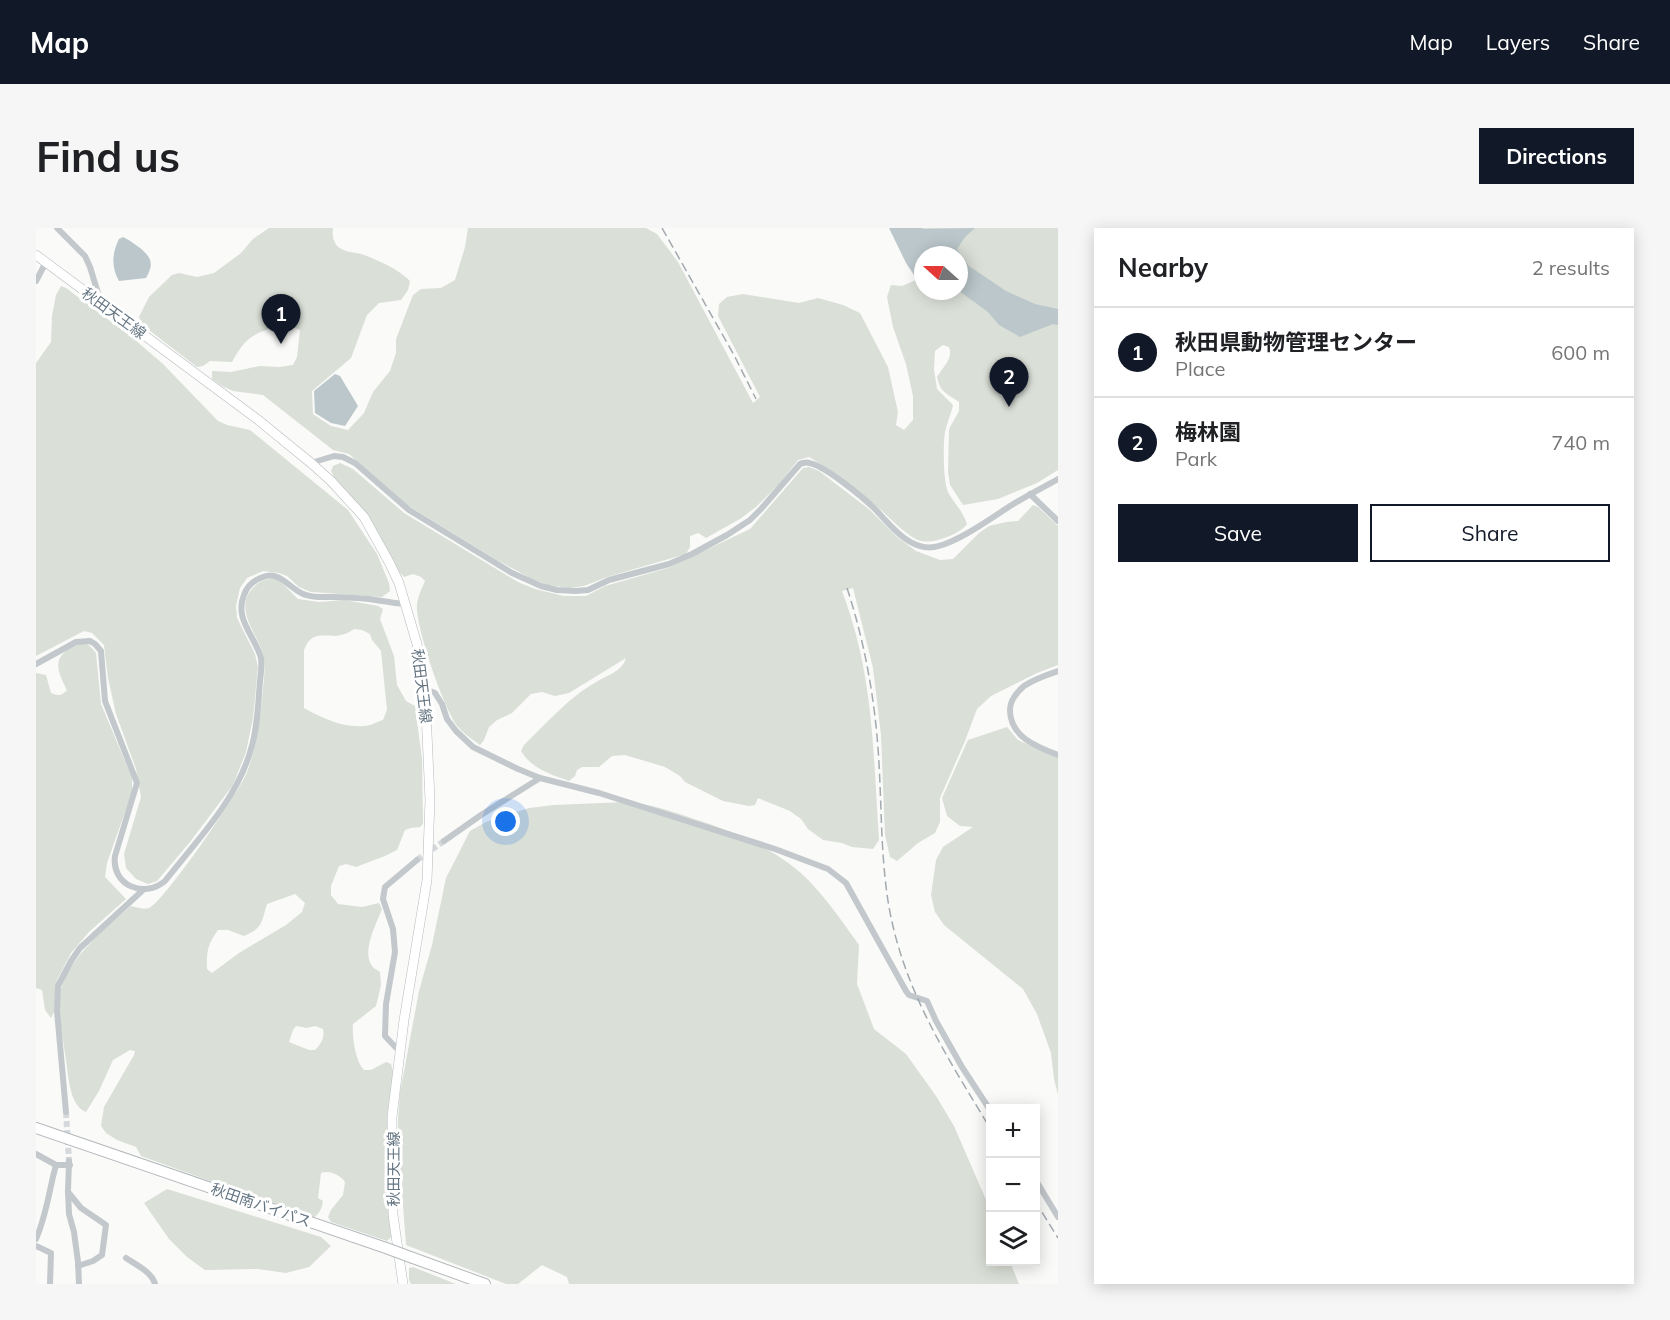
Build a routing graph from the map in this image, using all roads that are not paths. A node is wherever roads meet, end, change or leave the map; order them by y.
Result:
1 (57, 228) edge
2 (36, 255) edge
3 (46, 262) junction
4 (36, 281) edge
5 (102, 305) junction
6 (311, 463) junction
7 (1058, 479) edge
8 (1030, 494) junction
9 (1058, 521) edge
10 (405, 604) junction
11 (36, 664) edge
12 (1058, 671) edge
13 (425, 689) junction
14 (1058, 755) edge
15 (540, 777) junction
16 (444, 841) tunnel mouth
17 (417, 860) tunnel mouth
18 (143, 890) junction
19 (400, 1052) junction
20 (986, 1104) edge
21 (66, 1112) tunnel mouth
22 (36, 1128) edge
23 (36, 1154) edge
24 (56, 1165) junction
25 (1040, 1187) edge
26 (68, 1191) junction
27 (1058, 1217) edge
28 (36, 1239) edge
29 (36, 1246) edge
30 (126, 1258) dead end
31 (78, 1266) junction
32 (50, 1284) edge
33 (79, 1284) edge
34 (155, 1284) edge
35 (403, 1284) edge
36 (485, 1284) edge

1 - 5 street
2 - 3 main road, 秋田天王線
3 - 4 street
3 - 5 main road, 秋田天王線
5 - 6 main road, 秋田天王線
6 - 8 street
6 - 10 main road, 秋田天王線
7 - 8 street
8 - 9 street
10 - 13 main road, 秋田天王線
10 - 18 street
11 - 18 street
12 - 14 street
13 - 15 street
13 - 19 main road, 秋田天王線
15 - 16 street
15 - 20 street
17 - 19 street
18 - 21 street
19 - 35 main road, 秋田天王線
22 - 36 highway, 秋田南バイパス, bridge
23 - 24 street
24 - 26 street
24 - 28 street
25 - 27 street
26 - 31 street
26 - 31 street
29 - 32 street
30 - 34 street
31 - 33 street

